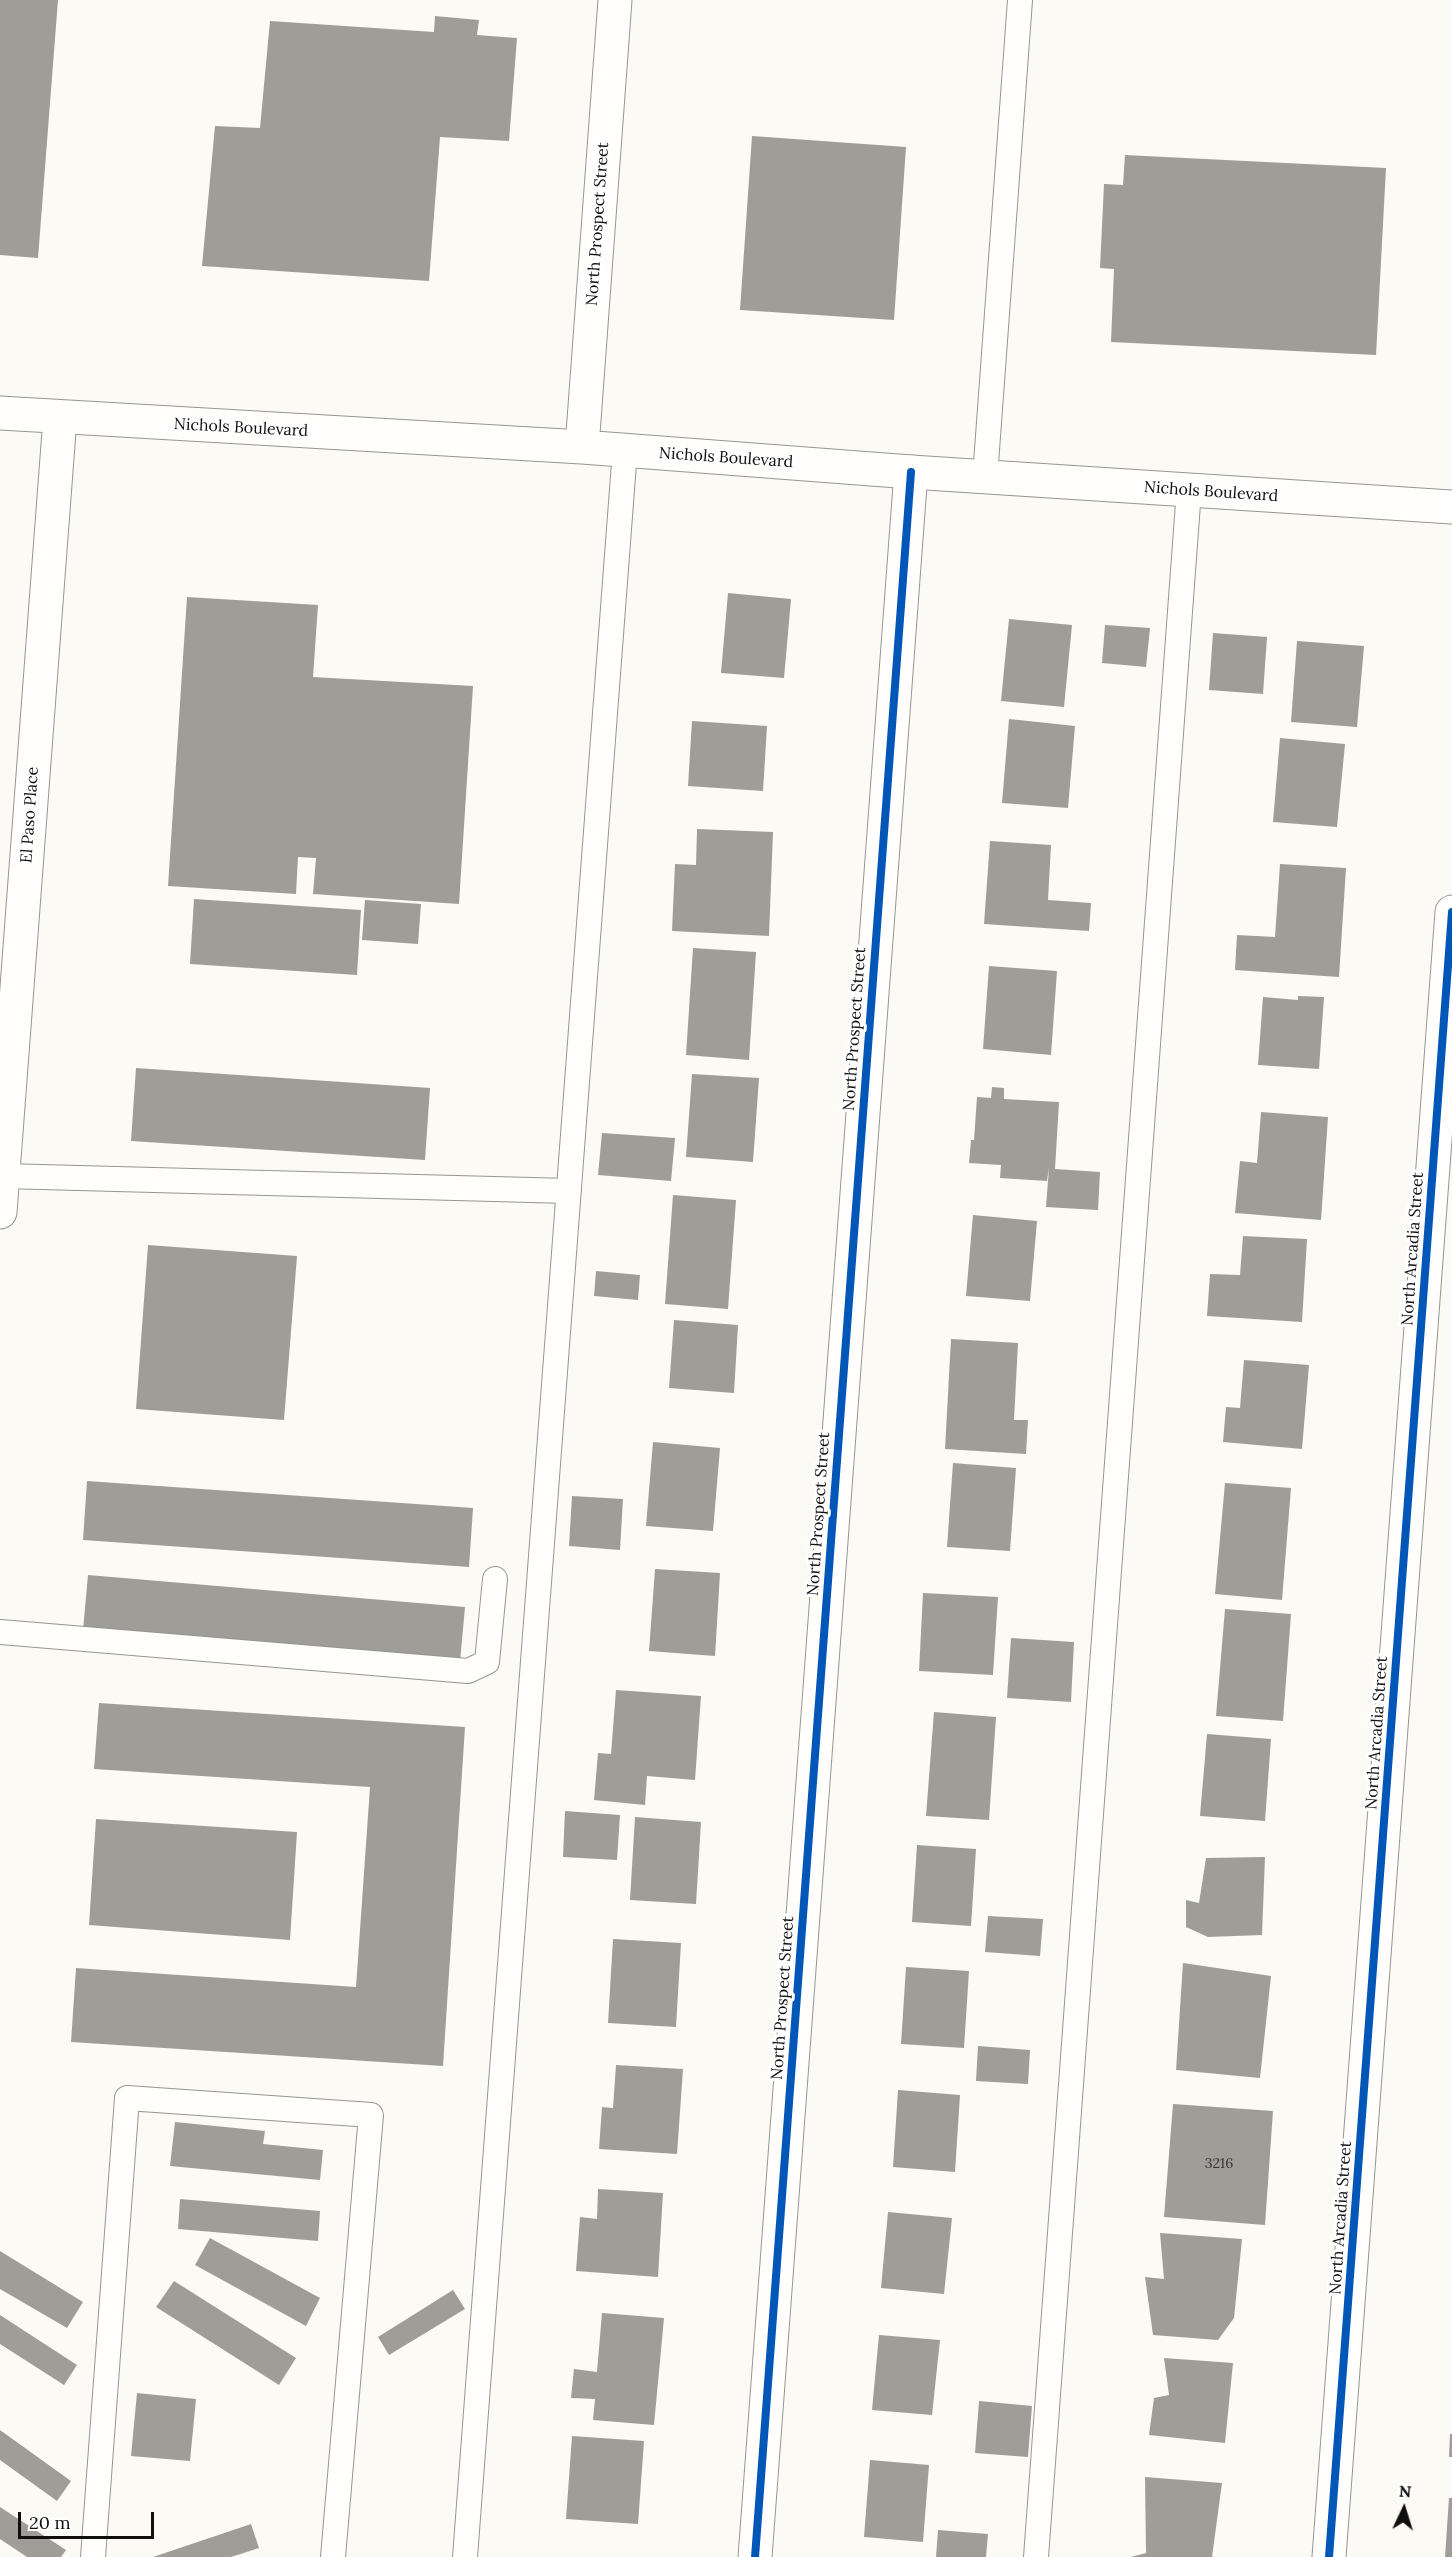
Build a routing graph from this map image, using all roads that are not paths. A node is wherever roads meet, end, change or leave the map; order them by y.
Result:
1 (615, 0) edge
2 (1020, 0) edge
3 (0, 413) edge
4 (60, 418) junction
5 (582, 447) junction
6 (625, 450) junction
7 (910, 472) junction
8 (985, 477) junction
9 (1189, 490) junction
10 (1452, 507) edge
11 (1452, 912) edge
12 (3, 1176) junction
13 (569, 1191) junction
14 (0, 1212) edge
15 (495, 1579) dead end
16 (0, 1632) edge
17 (93, 2557) edge
18 (333, 2557) edge
19 (465, 2557) edge
20 (755, 2557) edge
21 (1036, 2557) edge
22 (1329, 2557) edge

1 - 5 street, North Prospect Street
2 - 8 lane
3 - 4 street, Nichols Boulevard
4 - 5 street, Nichols Boulevard
4 - 12 street, El Paso Place
5 - 6 street, Nichols Boulevard
6 - 7 street, Nichols Boulevard
6 - 13 lane
7 - 8 street, Nichols Boulevard
7 - 20 street, North Prospect Street
8 - 9 street, Nichols Boulevard
9 - 10 street, Nichols Boulevard
9 - 21 lane
11 - 22 street, North Arcadia Street
12 - 13 lane
12 - 14 street, El Paso Place
13 - 19 lane
15 - 16 lane
17 - 18 lane

